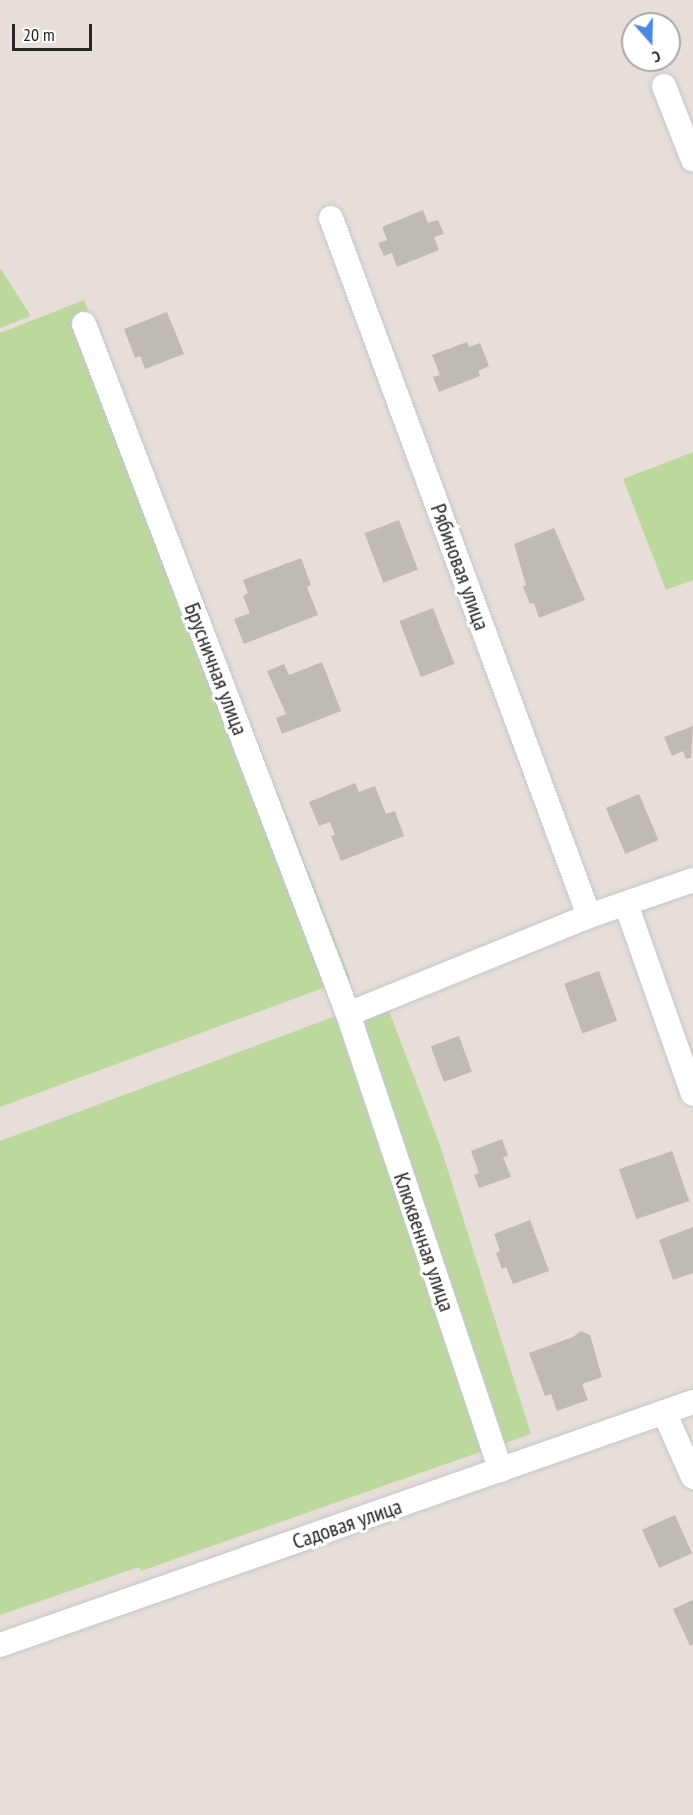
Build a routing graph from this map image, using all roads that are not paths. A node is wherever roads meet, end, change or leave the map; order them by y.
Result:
1 (664, 86) dead end
2 (693, 160) edge
3 (331, 218) dead end
4 (84, 324) dead end
5 (693, 880) edge
6 (626, 904) junction
7 (589, 916) junction
8 (348, 1014) junction
9 (693, 1094) edge
10 (693, 1402) edge
11 (664, 1412) junction
12 (501, 1470) junction
13 (693, 1477) edge
14 (0, 1645) edge

1 - 2 street
3 - 7 street, Рябиновая улица
4 - 8 street, Брусничная улица
5 - 6 street
6 - 7 street
6 - 9 street
7 - 8 street
8 - 12 street, Клюквенная улица
10 - 11 street, Садовая улица
11 - 12 street, Садовая улица
11 - 13 street
12 - 14 street, Садовая улица

